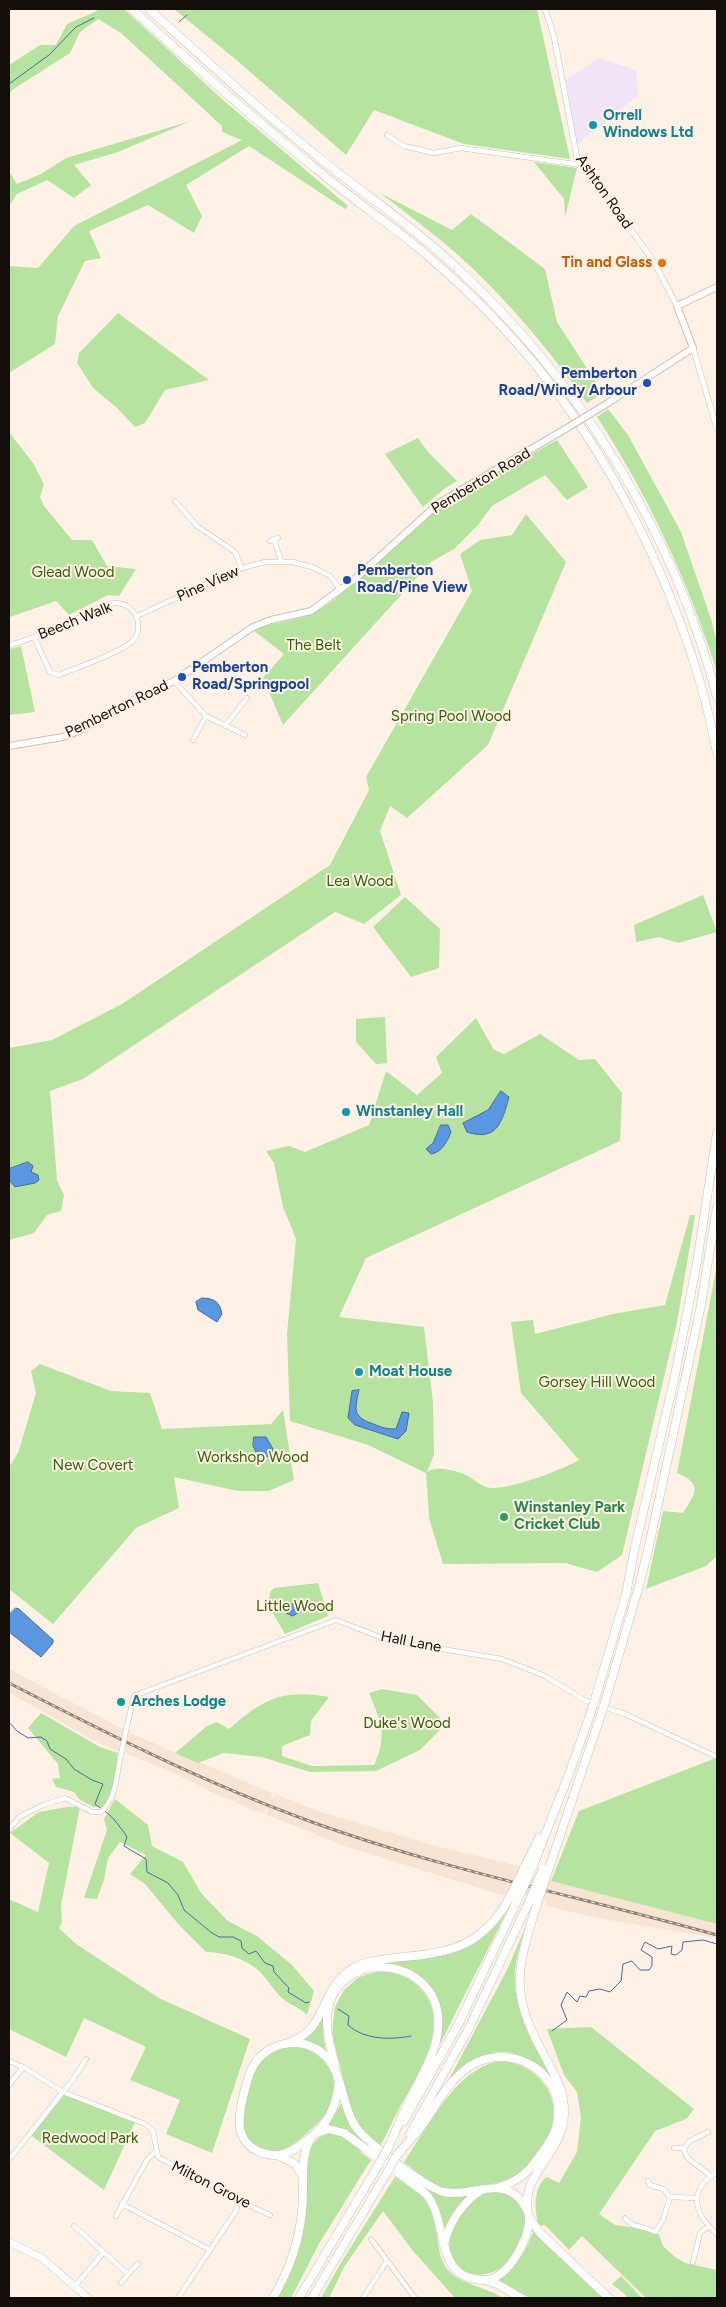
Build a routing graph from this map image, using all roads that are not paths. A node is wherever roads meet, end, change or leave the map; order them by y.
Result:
1 (132, 9) edge
2 (149, 9) edge
3 (545, 9) edge
4 (387, 135) dead end
5 (582, 166) junction
6 (717, 287) edge
7 (677, 306) junction
8 (693, 348) junction
9 (717, 429) edge
10 (175, 501) dead end
11 (274, 540) dead end
12 (281, 561) junction
13 (242, 568) junction
14 (342, 590) junction
15 (137, 616) junction
16 (34, 637) junction
17 (9, 645) edge
18 (174, 681) junction
19 (717, 697) edge
20 (248, 698) dead end
21 (206, 716) junction
22 (225, 726) junction
23 (245, 735) dead end
24 (193, 740) dead end
25 (9, 746) edge
26 (717, 753) edge
27 (717, 1133) edge
28 (717, 1207) edge
29 (717, 1757) edge
30 (9, 1830) edge
31 (546, 1870) junction
32 (514, 1898) junction
33 (288, 2043) junction
34 (86, 2059) dead end
35 (9, 2061) edge
36 (23, 2066) junction
37 (338, 2078) junction
38 (9, 2085) edge
39 (63, 2092) junction
40 (708, 2132) dead end
41 (314, 2135) junction
42 (388, 2148) junction
43 (674, 2148) dead end
44 (684, 2148) junction
45 (155, 2152) junction
46 (397, 2155) junction
47 (277, 2156) junction
48 (9, 2160) edge
49 (717, 2172) edge
50 (710, 2176) junction
51 (303, 2177) junction
52 (648, 2181) dead end
53 (496, 2188) junction
54 (481, 2190) junction
55 (670, 2197) junction
56 (697, 2198) junction
57 (238, 2202) junction
58 (122, 2204) junction
59 (528, 2213) junction
60 (270, 2215) dead end
61 (116, 2216) dead end
62 (624, 2218) dead end
63 (74, 2226) dead end
64 (708, 2227) junction
65 (717, 2234) edge
66 (371, 2239) dead end
67 (9, 2242) edge
68 (444, 2246) junction
69 (210, 2250) junction
70 (104, 2252) junction
71 (387, 2261) junction
72 (693, 2262) dead end
73 (138, 2264) dead end
74 (128, 2274) junction
75 (484, 2280) junction
76 (121, 2283) dead end
77 (75, 2286) junction
78 (88, 2298) edge
79 (178, 2298) edge
80 (273, 2298) edge
81 (300, 2298) edge
82 (312, 2298) edge
83 (363, 2298) edge
84 (415, 2298) edge
85 (522, 2298) edge
86 (609, 2298) edge

1 - 26 highway
2 - 19 highway
3 - 5 street, Ashton Road
4 - 5 street
5 - 7 street, Ashton Road
6 - 7 main road
7 - 8 main road
8 - 9 street
8 - 14 main road, Pemberton Road, bridge
10 - 13 street
11 - 12 street
12 - 13 street, Pine View
12 - 14 street, Pine View
13 - 15 street, Pine View
14 - 18 main road, Pemberton Road
15 - 16 street, Beech Walk
15 - 16 street
16 - 17 street, Beech Walk
18 - 21 street
18 - 25 main road, Pemberton Road
20 - 22 street
21 - 22 street
21 - 24 street
22 - 23 street
27 - 32 highway, bridge
28 - 31 highway, bridge
29 - 30 street, Hall Lane, bridge
31 - 46 highway, bridge
31 - 59 highway, bridge
32 - 33 highway
32 - 42 highway
33 - 37 highway
33 - 47 highway
34 - 39 street
35 - 36 street
36 - 38 street
36 - 39 street
37 - 41 highway
37 - 42 highway
37 - 54 highway
39 - 45 street, Milton Grove
39 - 48 street
40 - 44 street
41 - 47 highway
41 - 51 highway
41 - 68 highway
42 - 81 highway, bridge
43 - 44 street
44 - 50 street
45 - 57 street, Milton Grove
45 - 58 street
46 - 53 highway
46 - 82 highway, bridge
47 - 51 highway
49 - 50 street
50 - 56 street
51 - 80 highway
52 - 55 street
53 - 54 highway
53 - 59 highway
54 - 68 highway
55 - 56 street
55 - 62 street
56 - 64 street
57 - 60 street, Milton Grove
57 - 69 street
58 - 61 street
58 - 69 street
59 - 75 highway
59 - 86 highway
63 - 70 street
64 - 65 street
64 - 72 street
66 - 71 street
67 - 77 highway
68 - 75 highway
69 - 79 street
70 - 74 street
70 - 77 street
71 - 83 street
71 - 84 street
73 - 74 street
74 - 76 street
75 - 85 highway
77 - 78 highway

